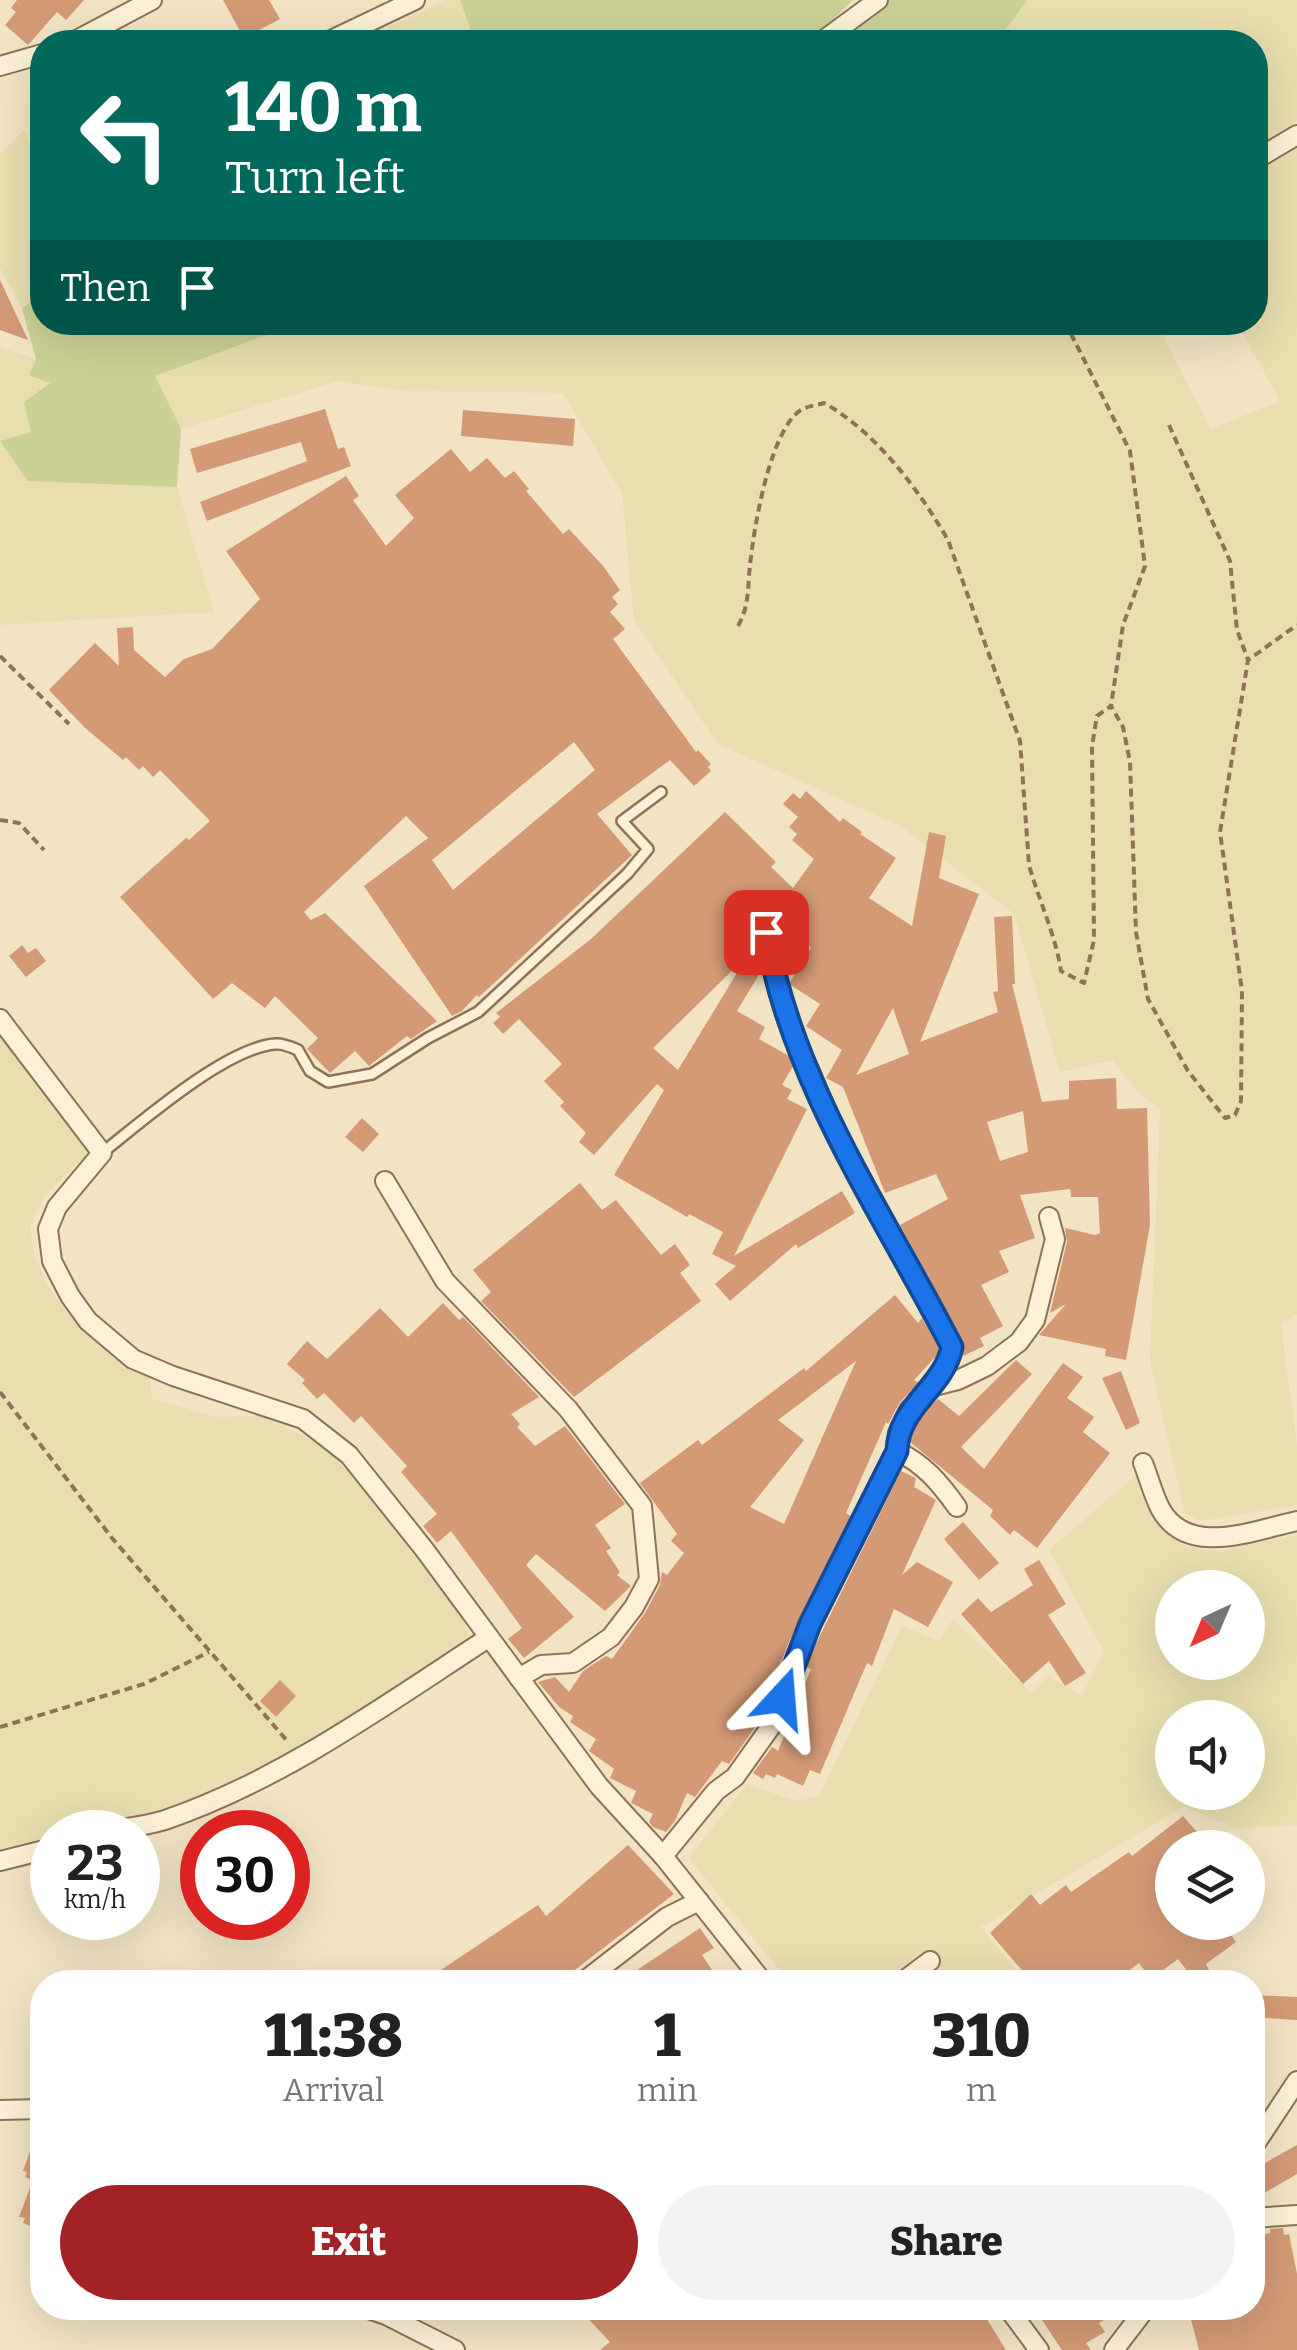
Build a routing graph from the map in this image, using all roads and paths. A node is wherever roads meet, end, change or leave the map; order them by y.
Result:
1 (152, 0) edge
2 (415, 0) edge
3 (878, 0) edge
4 (95, 30) edge
5 (352, 30) edge
6 (837, 30) edge
7 (30, 57) edge
8 (0, 66) edge
9 (1297, 135) edge
10 (1268, 152) edge
11 (1072, 335) edge
12 (1169, 425) dead end
13 (1297, 625) edge
14 (738, 626) dead end
15 (0, 656) edge
16 (1248, 660) junction
17 (1110, 706) junction
18 (69, 724) dead end
19 (661, 792) dead end
20 (0, 820) edge
21 (44, 850) dead end
22 (766, 901) dead end
23 (0, 1019) edge
24 (102, 1152) junction
25 (384, 1182) dead end
26 (1049, 1217) dead end
27 (934, 1386) junction
28 (0, 1392) edge
29 (897, 1451) junction
30 (1143, 1463) dead end
31 (957, 1507) dead end
32 (1297, 1520) edge
33 (488, 1638) junction
34 (209, 1652) junction
35 (519, 1678) junction
36 (0, 1727) edge
37 (301, 1758) junction
38 (160, 1821) edge
39 (30, 1854) edge
40 (663, 1856) junction
41 (0, 1861) edge
42 (699, 1902) junction
43 (930, 1961) dead end
44 (599, 1970) edge
45 (753, 1970) edge
46 (918, 1970) edge
47 (1297, 2082) edge
48 (30, 2109) edge
49 (0, 2110) edge
50 (1265, 2129) edge
51 (1297, 2215) edge
52 (1265, 2217) edge
53 (398, 2320) edge
54 (1017, 2320) edge
55 (1137, 2320) edge
56 (455, 2350) edge
57 (1039, 2350) edge
58 (1114, 2350) edge

1 - 4 street
2 - 5 street
3 - 6 street
7 - 8 street
9 - 10 street
11 - 17 path
12 - 16 path
13 - 16 path
14 - 17 path
15 - 18 path
16 - 17 path
19 - 24 lane
20 - 21 path
22 - 27 street
23 - 24 street
24 - 33 street
25 - 35 street
26 - 27 street
27 - 29 street
28 - 34 path
29 - 31 street
29 - 40 street
30 - 32 street
33 - 35 street
33 - 37 street
34 - 36 path
34 - 37 path
35 - 40 street
37 - 38 street
39 - 41 street
40 - 42 street
42 - 44 street
42 - 45 street
43 - 46 street
47 - 50 street
48 - 49 street
51 - 52 street
53 - 56 street
54 - 57 street
55 - 58 street

